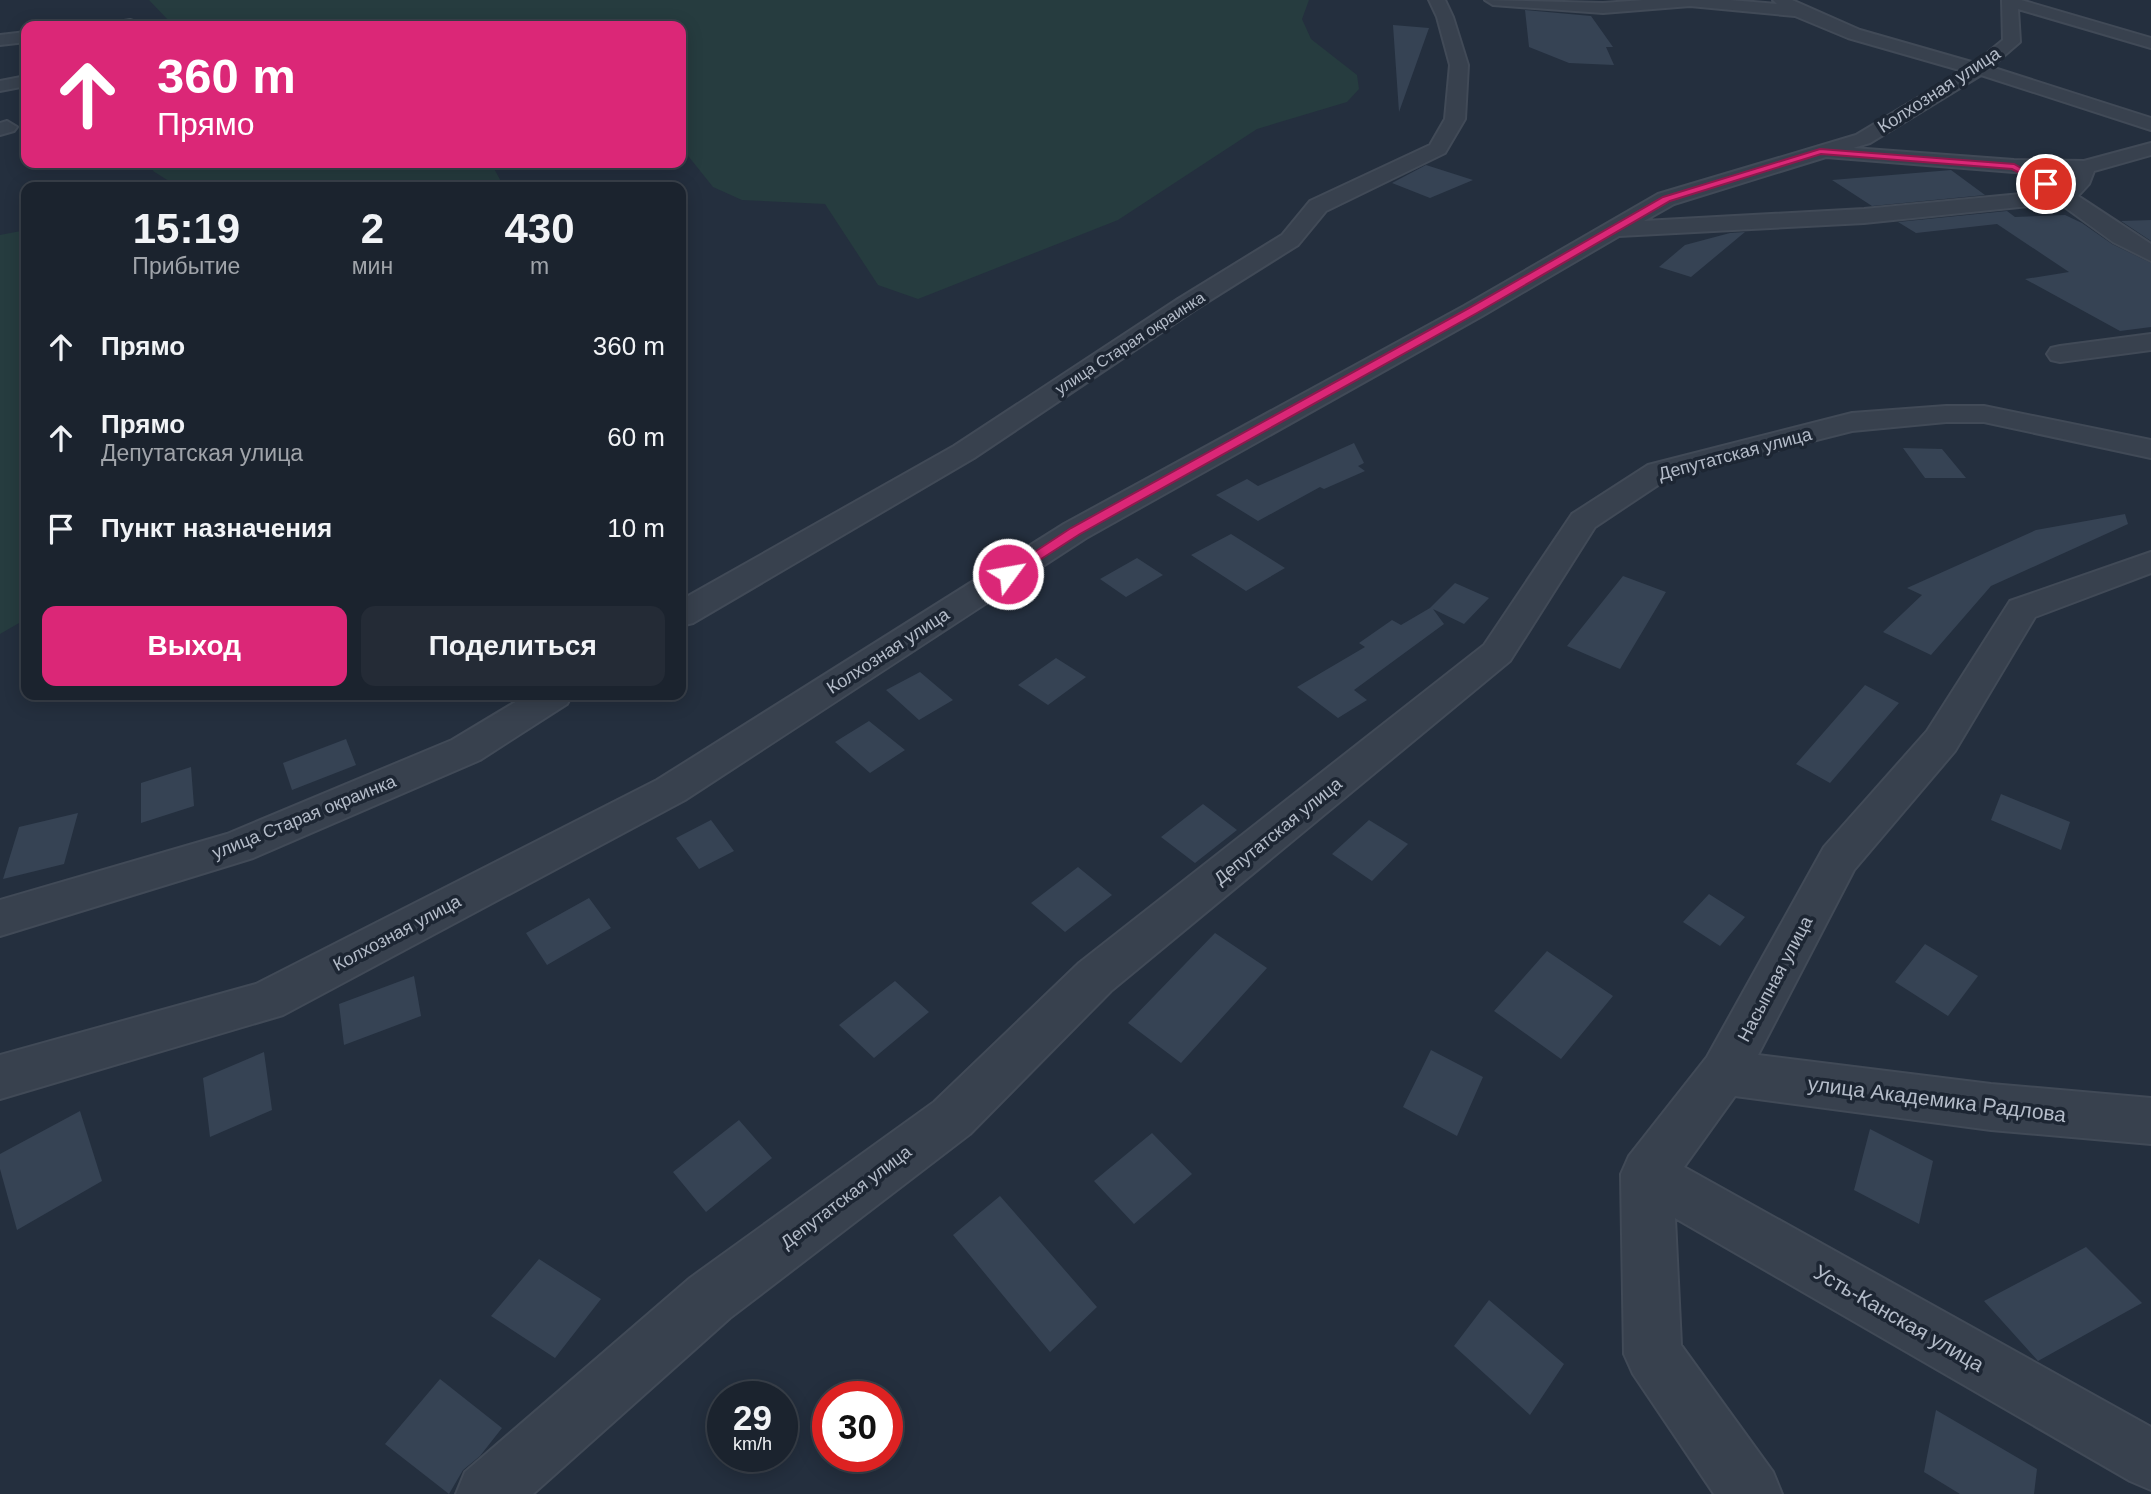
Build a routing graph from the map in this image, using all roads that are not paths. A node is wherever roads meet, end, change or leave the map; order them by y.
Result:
1 (1437, 0) edge
2 (1493, 0) edge
3 (1499, 0) edge
4 (1781, 0) edge
5 (2011, 1) edge
6 (1798, 12) junction
7 (21, 38) edge
8 (0, 40) edge
9 (2151, 43) edge
10 (1977, 70) junction
11 (21, 82) edge
12 (0, 86) edge
13 (2151, 124) edge
14 (2151, 149) edge
15 (1820, 152) junction
16 (2014, 166) junction
17 (2085, 167) junction
18 (2065, 196) junction
19 (1614, 229) junction
20 (2151, 254) edge
21 (2151, 342) edge
22 (2060, 354) dead end
23 (2151, 449) edge
24 (2151, 562) edge
25 (686, 612) edge
26 (546, 700) edge
27 (0, 918) edge
28 (1724, 1073) junction
29 (0, 1077) edge
30 (2151, 1121) edge
31 (1647, 1174) junction
32 (2151, 1460) edge
33 (487, 1494) edge
34 (1751, 1494) edge

1 - 25 street, улица Старая окраинка
2 - 3 street
3 - 6 street
4 - 6 street
5 - 9 street
5 - 10 street, Колхозная улица
6 - 10 street
7 - 8 street
10 - 13 street
10 - 15 street, Колхозная улица
11 - 12 street
14 - 17 street
15 - 16 street
15 - 19 street, Колхозная улица
16 - 17 street
16 - 18 street
17 - 18 street
18 - 19 street
18 - 20 street
19 - 29 street, Колхозная улица
21 - 22 street
23 - 33 street, Депутатская улица
24 - 28 street, Насыпная улица
26 - 27 street, улица Старая окраинка
28 - 30 street, улица Академика Радлова
28 - 31 street, Насыпная улица
31 - 32 street, Усть-Канская улица
31 - 34 street

